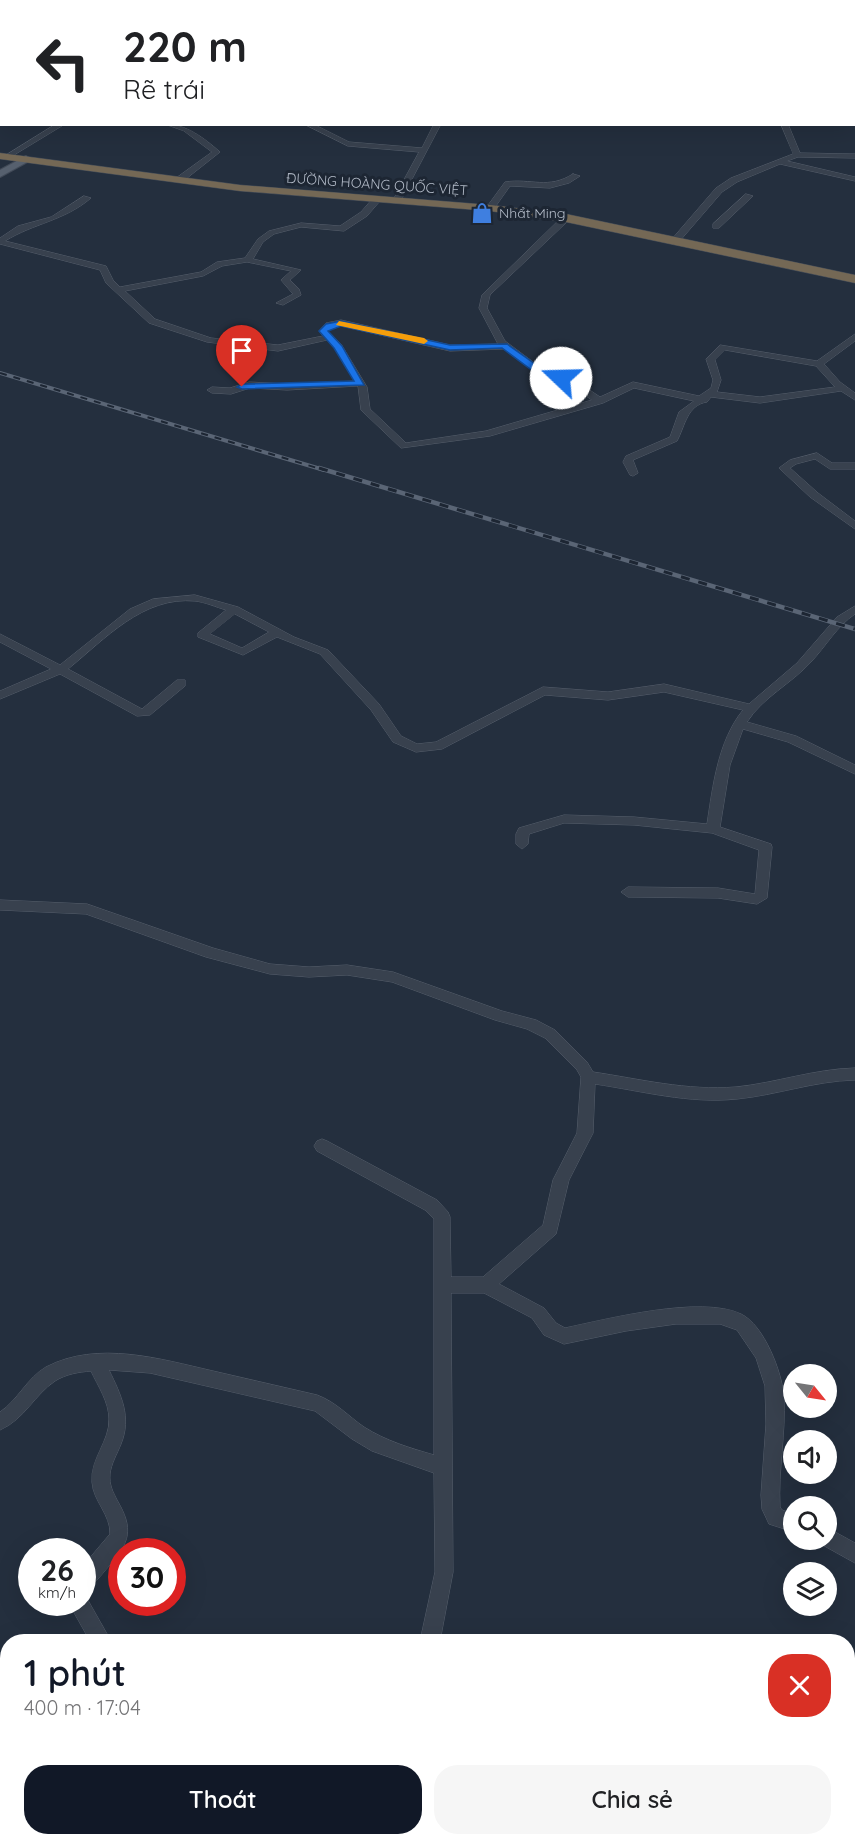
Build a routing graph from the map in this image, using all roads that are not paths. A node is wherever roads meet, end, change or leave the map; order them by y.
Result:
1 (59, 126) edge
2 (174, 126) edge
3 (311, 126) edge
4 (437, 126) edge
5 (785, 126) edge
6 (423, 150) junction
7 (797, 155) junction
8 (4, 156) edge
9 (855, 156) edge
10 (26, 159) junction
11 (780, 162) junction
12 (0, 174) edge
13 (576, 176) dead end
14 (855, 179) edge
15 (179, 180) junction
16 (719, 190) junction
17 (728, 192) dead end
18 (737, 194) dead end
19 (87, 198) dead end
20 (377, 199) junction
21 (397, 200) junction
22 (490, 208) junction
23 (566, 218) junction
24 (716, 226) dead end
25 (0, 241) edge
26 (675, 241) junction
27 (246, 260) junction
28 (855, 279) edge
29 (119, 290) junction
30 (280, 303) dead end
31 (328, 337) junction
32 (855, 337) edge
33 (504, 346) junction
34 (819, 364) junction
35 (360, 383) junction
36 (212, 390) dead end
37 (851, 393) edge
38 (707, 397) junction
39 (600, 401) junction
40 (855, 466) edge
41 (633, 473) dead end
42 (855, 526) edge
43 (234, 609) junction
44 (855, 609) edge
45 (277, 632) junction
46 (0, 637) edge
47 (60, 670) junction
48 (181, 683) dead end
49 (0, 695) edge
50 (751, 708) junction
51 (739, 724) junction
52 (855, 770) edge
53 (713, 829) junction
54 (522, 844) dead end
55 (628, 892) dead end
56 (0, 905) edge
57 (855, 1074) edge
58 (588, 1077) junction
59 (322, 1146) dead end
60 (443, 1285) junction
61 (486, 1285) junction
62 (96, 1362) junction
63 (0, 1421) edge
64 (445, 1467) junction
65 (783, 1519) edge
66 (837, 1543) edge
67 (855, 1554) edge
68 (96, 1566) edge
69 (86, 1616) edge
70 (97, 1634) edge
71 (431, 1634) edge

1 - 8 street
2 - 15 street
3 - 6 street
4 - 6 street
5 - 7 street
6 - 21 street
7 - 9 street
7 - 11 street
8 - 10 highway, ĐƯỜNG HOÀNG QUỐC VIỆT
10 - 12 main road
10 - 15 highway, ĐƯỜNG HOÀNG QUỐC VIỆT
11 - 14 street
11 - 16 street
13 - 22 street
15 - 20 highway, ĐƯỜNG HOÀNG QUỐC VIỆT
16 - 17 street
16 - 26 street
18 - 24 street
19 - 25 street
20 - 21 highway, ĐƯỜNG HOÀNG QUỐC VIỆT
20 - 27 street
21 - 22 highway, ĐƯỜNG HOÀNG QUỐC VIỆT
22 - 23 highway, ĐƯỜNG HOÀNG QUỐC VIỆT
23 - 26 highway, ĐƯỜNG HOÀNG QUỐC VIỆT
23 - 33 street
25 - 29 street
26 - 28 highway, ĐƯỜNG HOÀNG QUỐC VIỆT
27 - 29 street
27 - 30 street
29 - 31 street
31 - 33 street
31 - 35 street
32 - 34 street
33 - 39 street
34 - 37 street
34 - 38 street
35 - 36 street
35 - 39 street
37 - 38 street
38 - 39 street
38 - 41 street
40 - 42 street
43 - 45 street
43 - 45 street
43 - 47 street
44 - 50 street
45 - 50 street
46 - 47 street
47 - 48 street
47 - 49 street
50 - 51 street
51 - 52 street
51 - 53 street
53 - 54 street
53 - 55 street
56 - 58 street
57 - 58 street
58 - 61 street
59 - 60 street
60 - 61 street
60 - 64 street
61 - 65 street
62 - 63 street
62 - 64 street
62 - 68 street
64 - 71 street
66 - 67 street
69 - 70 street

